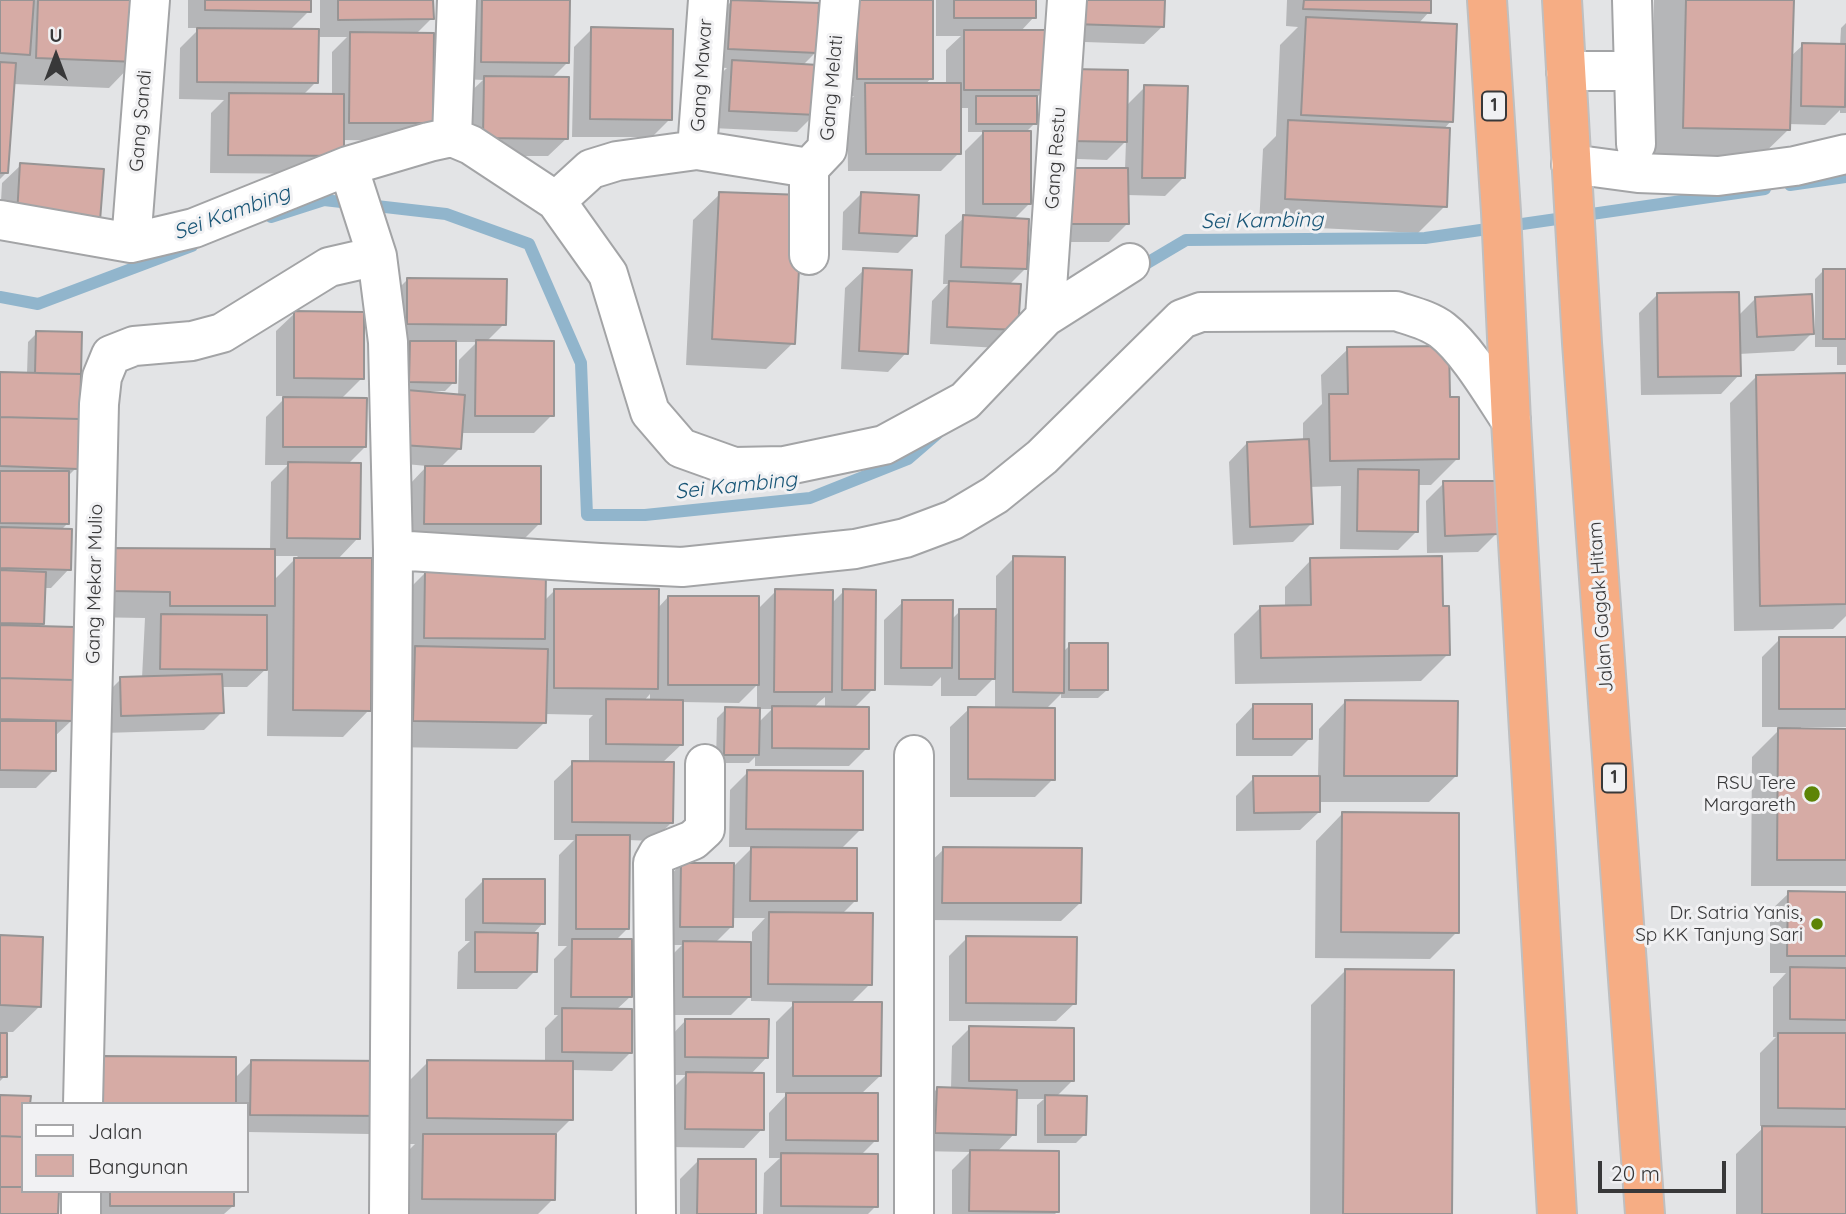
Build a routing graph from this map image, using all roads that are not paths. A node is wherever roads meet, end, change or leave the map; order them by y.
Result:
1 (150, 0) edge
2 (457, 0) edge
3 (708, 0) edge
4 (839, 0) edge
5 (1067, 0) edge
6 (1488, 0) edge
7 (1562, 0) edge
8 (1632, 0) edge
9 (1566, 71) junction
10 (1634, 71) junction
11 (452, 137) junction
12 (1636, 144) dead end
13 (697, 150) junction
14 (1846, 154) edge
15 (1571, 164) junction
16 (809, 169) junction
17 (352, 178) junction
18 (556, 201) junction
19 (0, 220) edge
20 (131, 243) junction
21 (374, 249) junction
22 (809, 255) dead end
23 (1130, 263) dead end
24 (1045, 317) junction
25 (1511, 421) junction
26 (393, 550) junction
27 (914, 755) dead end
28 (705, 764) dead end
29 (83, 1102) edge
30 (81, 1193) edge
31 (81, 1214) edge
32 (389, 1214) edge
33 (656, 1214) edge
34 (914, 1214) edge
35 (1557, 1214) edge
36 (1645, 1214) edge

1 - 20 street, Gang Sandi
2 - 11 street
3 - 13 street, Gang Mawar
4 - 16 street, Gang Melati
5 - 24 street, Gang Restu
6 - 25 highway, 1
7 - 9 highway, Jalan Gagak Hitam / 1
8 - 10 street
9 - 10 street
9 - 15 highway, Jalan Gagak Hitam / 1
10 - 12 street
11 - 17 street
11 - 18 street
13 - 16 street
13 - 18 street
14 - 15 street
15 - 36 highway, Jalan Gagak Hitam / 1
16 - 22 street
17 - 20 street
17 - 21 street
18 - 24 street
19 - 20 street
21 - 26 street
21 - 29 street, Gang Mekar Mulio
23 - 24 street
25 - 26 street
25 - 35 highway, 1
26 - 32 street
27 - 34 street
28 - 33 street
30 - 31 street

